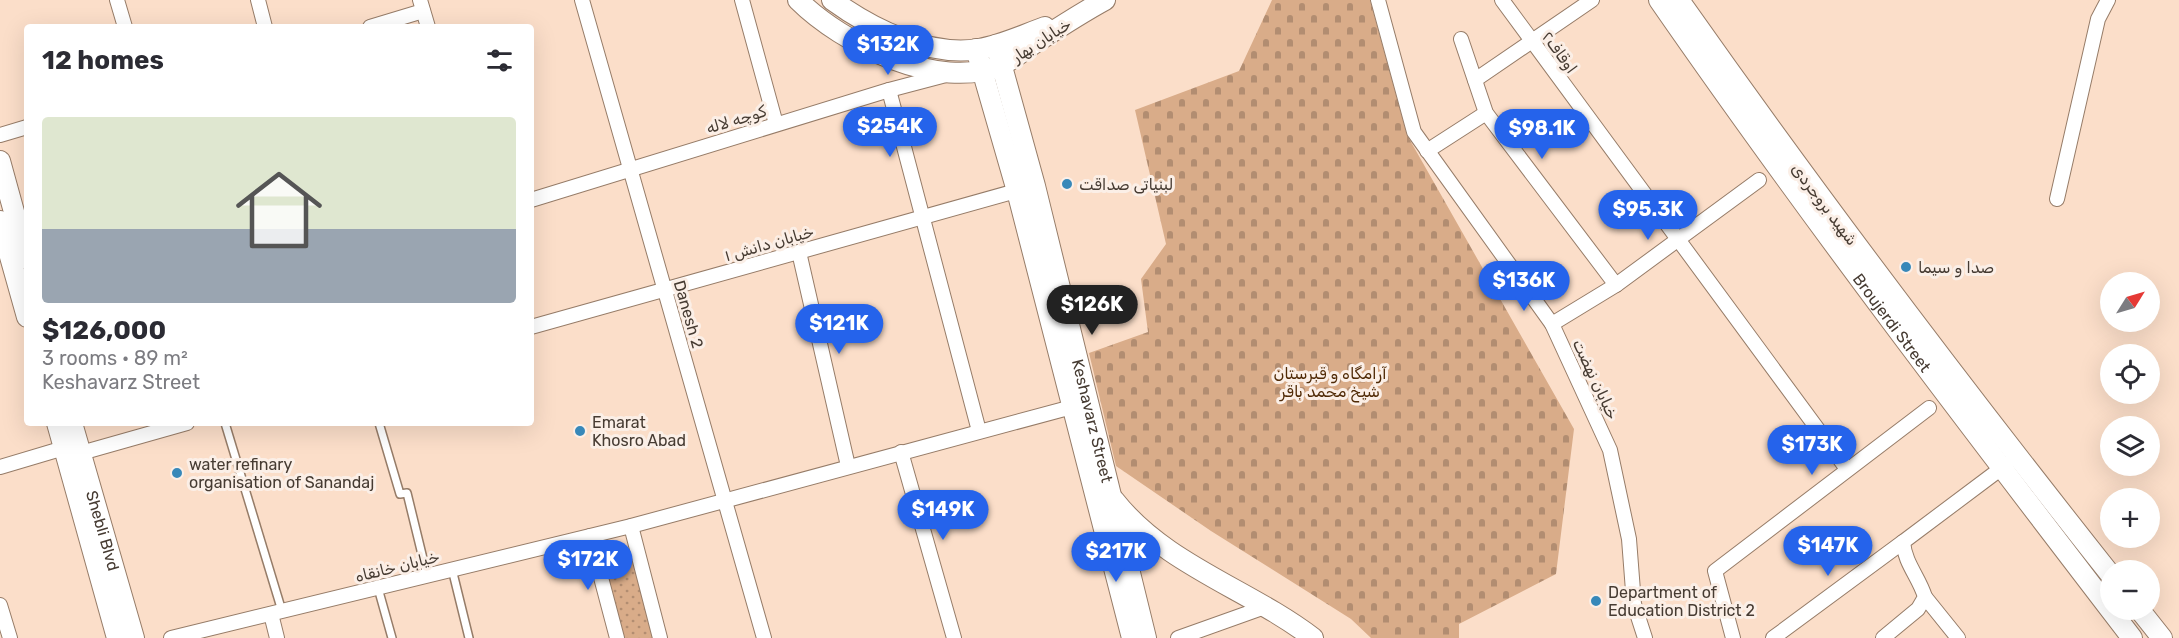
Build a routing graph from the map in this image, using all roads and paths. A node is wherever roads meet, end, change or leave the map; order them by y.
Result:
1 (117, 0) edge
2 (258, 0) edge
3 (582, 0) edge
4 (742, 0) edge
5 (798, 0) edge
6 (832, 0) edge
7 (1105, 0) edge
8 (1378, 0) edge
9 (1502, 0) edge
10 (1592, 0) edge
11 (1659, 0) edge
12 (1679, 0) edge
13 (2108, 0) edge
14 (422, 6) edge
15 (1079, 15) junction
16 (124, 24) edge
17 (264, 24) edge
18 (377, 24) edge
19 (427, 24) edge
20 (1461, 39) dead end
21 (1532, 41) junction
22 (996, 45) junction
23 (976, 49) junction
24 (1002, 64) junction
25 (980, 72) junction
26 (951, 74) junction
27 (1475, 80) junction
28 (889, 90) junction
29 (1486, 112) junction
30 (776, 124) junction
31 (24, 128) edge
32 (0, 135) edge
33 (1427, 151) junction
34 (0, 162) edge
35 (630, 169) junction
36 (1759, 180) dead end
37 (1026, 189) junction
38 (534, 199) edge
39 (2057, 199) dead end
40 (922, 218) junction
41 (0, 220) edge
42 (1678, 239) junction
43 (24, 248) edge
44 (799, 252) junction
45 (1616, 285) junction
46 (665, 290) junction
47 (24, 306) edge
48 (1552, 324) junction
49 (534, 326) edge
50 (1072, 407) junction
51 (1929, 408) dead end
52 (59, 426) edge
53 (72, 426) edge
54 (175, 426) edge
55 (226, 426) edge
56 (380, 426) edge
57 (978, 432) junction
58 (72, 451) junction
59 (901, 452) junction
60 (2009, 462) junction
61 (848, 466) junction
62 (0, 467) edge
63 (1847, 469) junction
64 (1111, 496) junction
65 (724, 499) junction
66 (1130, 520) junction
67 (630, 526) junction
68 (590, 536) junction
69 (1903, 542) junction
70 (2100, 563) edge
71 (452, 569) junction
72 (427, 575) junction
73 (378, 588) junction
74 (1925, 597) junction
75 (0, 605) edge
76 (1265, 607) junction
77 (277, 612) junction
78 (2148, 620) edge
79 (180, 637) edge
80 (10, 638) edge
81 (117, 638) edge
82 (134, 638) edge
83 (277, 638) edge
84 (392, 638) edge
85 (469, 638) edge
86 (617, 638) edge
87 (660, 638) edge
88 (764, 638) edge
89 (954, 638) edge
90 (1132, 638) edge
91 (1148, 638) edge
92 (1178, 638) edge
93 (1313, 638) edge
94 (1645, 638) edge
95 (1733, 638) edge
96 (1773, 638) edge
97 (1883, 638) edge
98 (1958, 638) edge
99 (2132, 638) edge
100 (2162, 638) edge

1 - 16 street
2 - 17 street
3 - 35 street, Danesh 2
4 - 30 street
5 - 26 street
6 - 23 street
7 - 15 street, خیابان بهار
8 - 33 street, خیابان نهضت
9 - 21 street, اوقاف۲
10 - 21 street
11 - 60 street, Broujerdi Street
12 - 60 street, شهید بروجردی
13 - 39 street
14 - 18 street
14 - 19 street
15 - 22 street, خیابان بهار
15 - 24 street, خیابان بهار
20 - 27 street
21 - 27 street
21 - 42 street, اوقاف۲
22 - 23 street
22 - 24 street, Keshavarz Street
23 - 25 street, Keshavarz Street
24 - 25 street
24 - 37 street, Keshavarz Street
25 - 26 street
25 - 37 street, Keshavarz Street
26 - 28 street, کوچه لاله
27 - 29 street
28 - 30 street, کوچه لاله
28 - 40 street
29 - 33 street
29 - 45 street
30 - 35 street, کوچه لاله
31 - 32 street
33 - 48 street, خیابان نهضت
34 - 43 street
35 - 38 street, کوچه لاله
35 - 46 street, Danesh 2
36 - 42 street
37 - 40 street, خیابان دانش ۱
37 - 50 street, Keshavarz Street
37 - 64 street, Keshavarz Street
40 - 44 street, خیابان دانش ۱
40 - 57 street
41 - 47 street
42 - 45 street
42 - 63 street, اوقاف۲
44 - 46 street, خیابان دانش ۱
44 - 61 street
45 - 48 street
46 - 49 street, خیابان دانش ۱
46 - 65 street, Danesh 2
48 - 94 street, خیابان نهضت
50 - 57 street, خیابان خانقاه
50 - 90 street, Keshavarz Street
51 - 63 street
52 - 58 street, Shebli Blvd
53 - 58 street, Shebli Blvd
54 - 58 street
55 - 77 lane
56 - 72 lane
57 - 59 street, خیابان خانقاه
58 - 62 street
58 - 81 street, Shebli Blvd
58 - 82 street, Shebli Blvd
59 - 61 street, خیابان خانقاه
59 - 89 street
60 - 69 street
60 - 70 street, شهید بروجردی
60 - 99 street, Broujerdi Street
61 - 65 street, خیابان خانقاه
63 - 95 street
64 - 66 street
64 - 91 street, Keshavarz Street
65 - 67 street, خیابان خانقاه
65 - 88 street, Danesh 2
66 - 76 street
66 - 91 street
67 - 68 street, خیابان خانقاه
67 - 87 street
68 - 71 street, خیابان خانقاه
68 - 86 street
69 - 74 street
69 - 96 street
71 - 72 street, خیابان خانقاه
71 - 85 lane
72 - 73 street, خیابان خانقاه
73 - 77 street, خیابان خانقاه
73 - 84 lane
74 - 97 street
74 - 98 street
75 - 80 street
76 - 92 street
76 - 93 street
77 - 79 street, خیابان خانقاه
77 - 83 street
78 - 100 street

